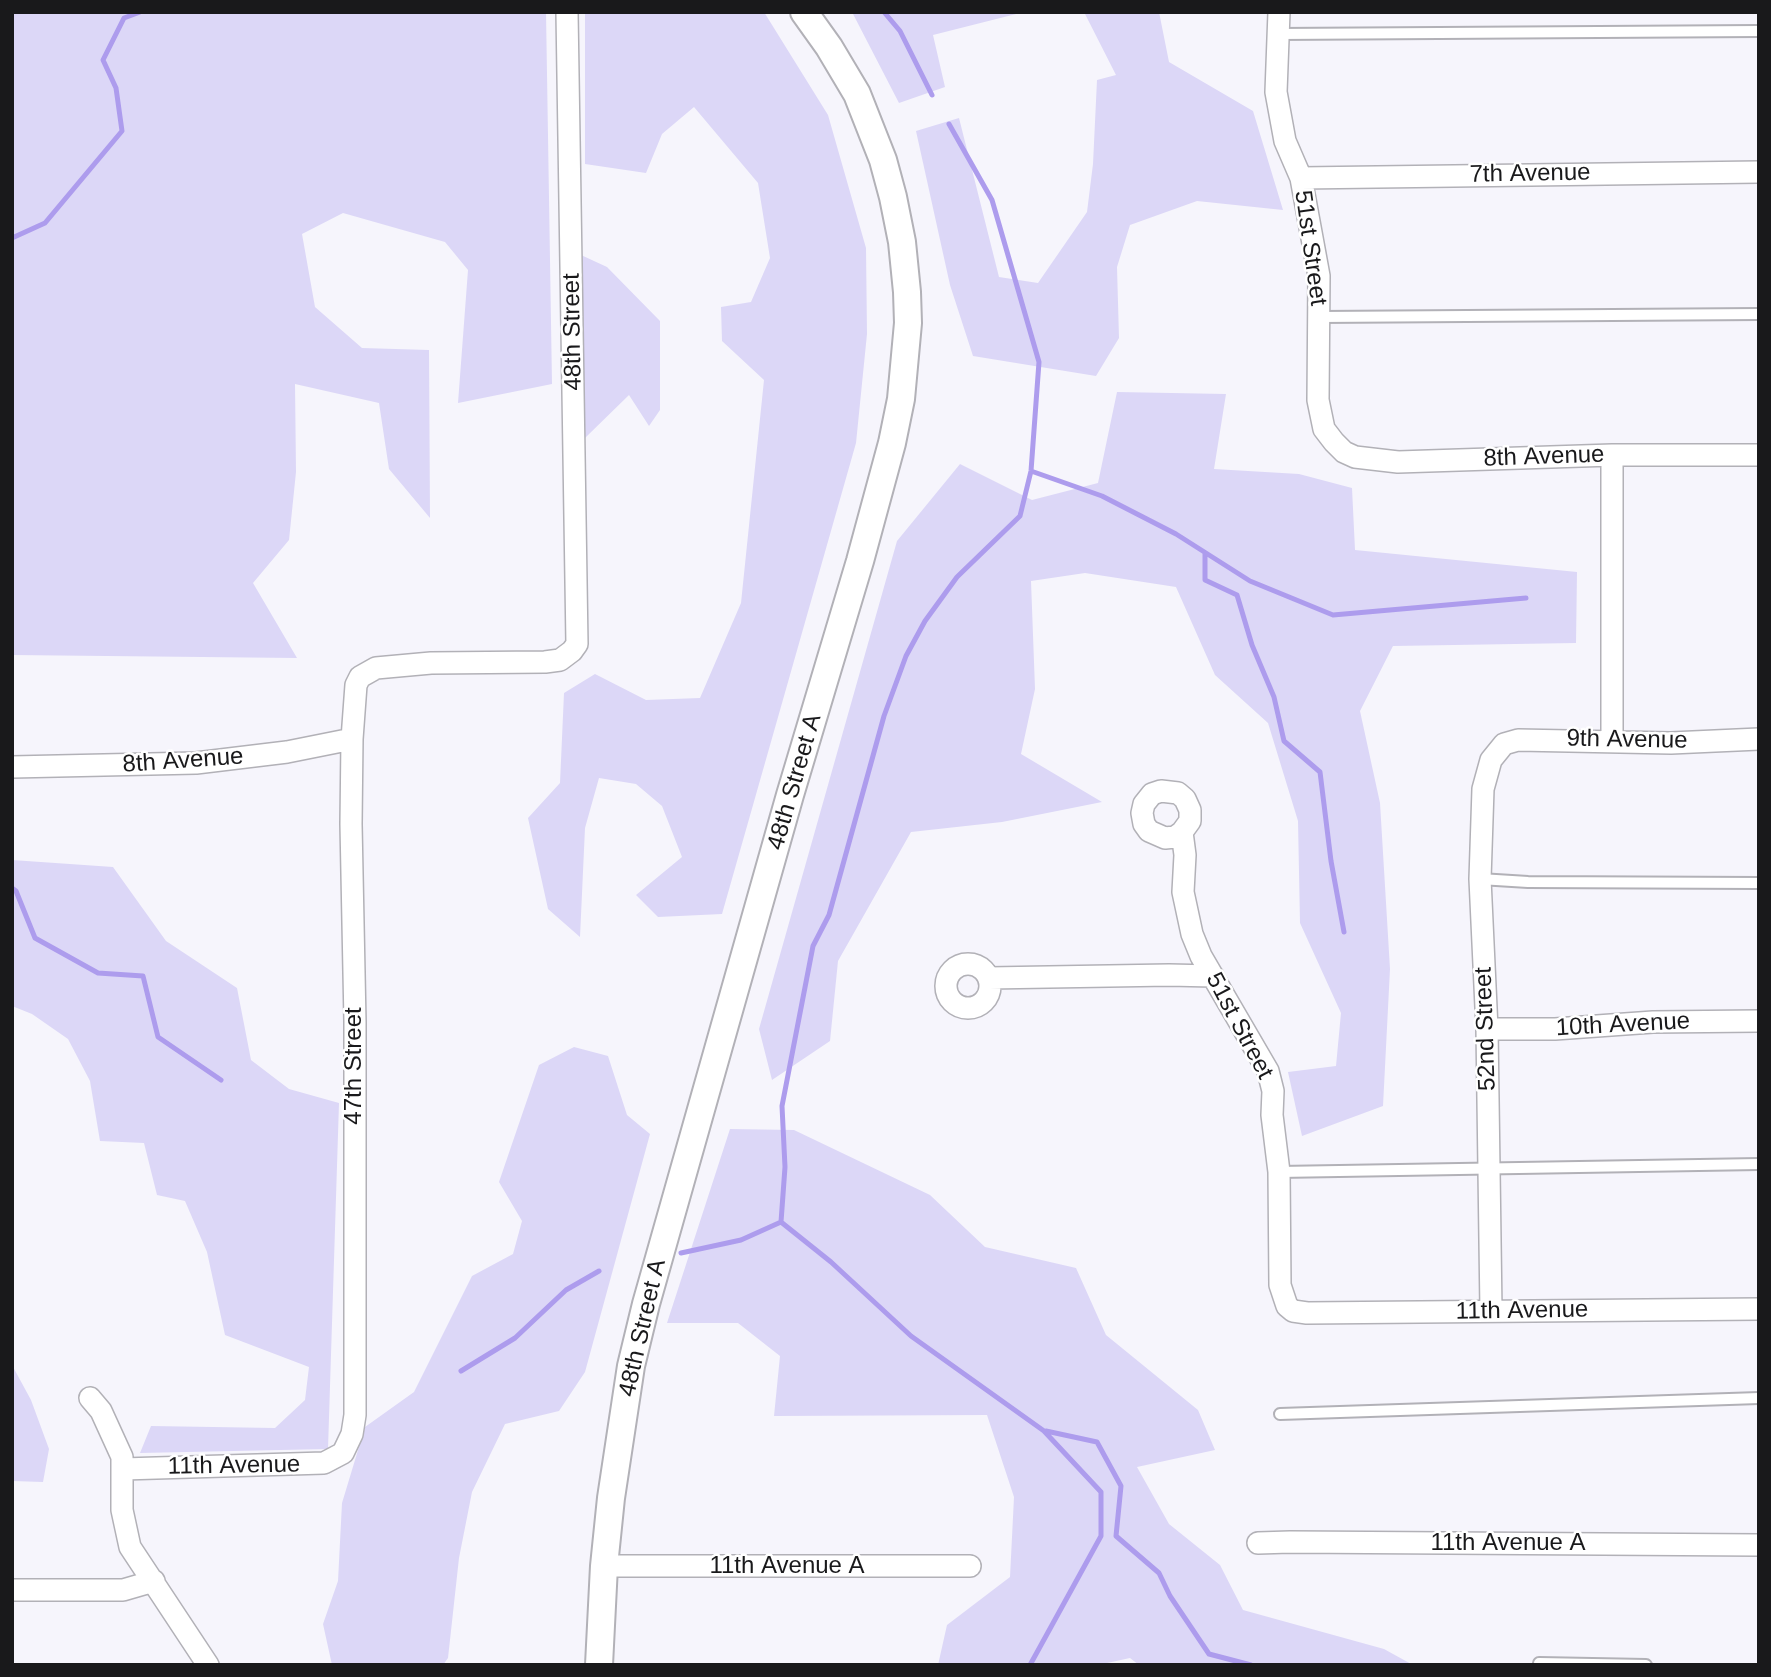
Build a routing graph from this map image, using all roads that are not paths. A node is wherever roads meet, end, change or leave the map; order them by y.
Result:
1 (567, 12) edge
2 (804, 12) edge
3 (1279, 12) edge
4 (1759, 31) edge
5 (1278, 34) junction
6 (1759, 172) edge
7 (1301, 178) junction
8 (1759, 314) edge
9 (1320, 317) junction
10 (1334, 443) joint
11 (1612, 455) junction
12 (1759, 455) edge
13 (360, 677) joint
14 (352, 739) junction
15 (1759, 739) edge
16 (1612, 740) junction
17 (1498, 750) joint
18 (12, 767) edge
19 (1182, 832) dead end
20 (1480, 879) junction
21 (1759, 883) edge
22 (1213, 976) junction
23 (989, 978) dead end
24 (1759, 1021) edge
25 (1487, 1029) junction
26 (1759, 1164) edge
27 (1490, 1168) junction
28 (1279, 1172) junction
29 (1287, 1307) joint
30 (1759, 1308) edge
31 (1492, 1311) junction
32 (90, 1398) dead end
33 (1759, 1398) edge
34 (1280, 1414) dead end
35 (343, 1453) joint
36 (123, 1469) junction
37 (1258, 1543) dead end
38 (1759, 1545) edge
39 (604, 1566) junction
40 (970, 1566) dead end
41 (154, 1581) junction
42 (12, 1591) edge
43 (1539, 1663) dead end
44 (208, 1665) edge
45 (599, 1665) edge
46 (1646, 1665) edge

1 - 13 street, 48th Street
2 - 39 street, 48th Street A
3 - 5 street, 51st Street
4 - 5 lane
5 - 7 street, 51st Street
6 - 7 street, 7th Avenue
7 - 9 street, 51st Street
8 - 9 lane
9 - 10 street, 51st Street
10 - 11 street, 8th Avenue
11 - 12 street, 8th Avenue
11 - 16 street
13 - 14 street, 47th Street
14 - 18 street, 8th Avenue
14 - 35 street, 47th Street
15 - 16 street, 9th Avenue
16 - 17 street, 9th Avenue
17 - 20 street, 52nd Street
19 - 22 street, 51st Street
20 - 21 lane
20 - 25 street, 52nd Street
22 - 23 street
22 - 28 street, 51st Street
24 - 25 street, 10th Avenue
25 - 27 street, 52nd Street
26 - 27 lane
27 - 28 lane
27 - 31 street, 52nd Street
28 - 29 street, 51st Street
29 - 31 street, 11th Avenue
30 - 31 street, 11th Avenue
32 - 36 street
33 - 34 lane
35 - 36 street, 11th Avenue
36 - 41 street
37 - 38 street, 11th Avenue A
39 - 40 street, 11th Avenue A
39 - 45 street
41 - 42 street
41 - 44 street
43 - 46 lane

